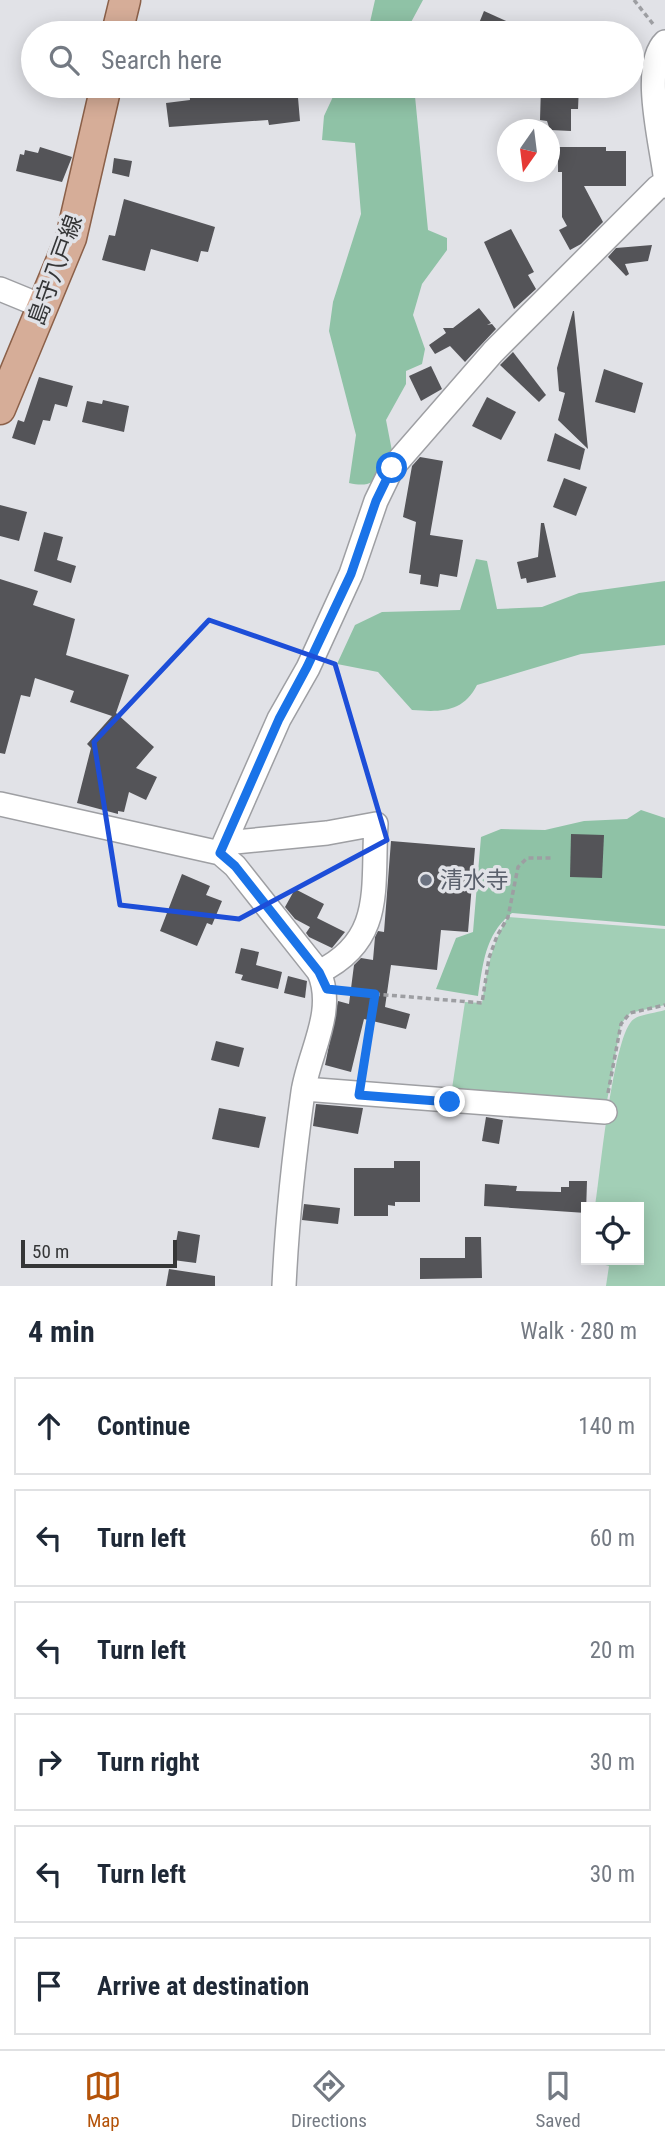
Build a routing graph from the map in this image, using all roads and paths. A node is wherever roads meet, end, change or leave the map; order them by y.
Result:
1 (125, 0) edge
2 (634, 0) edge
3 (120, 21) edge
4 (661, 35) edge
5 (103, 98) edge
6 (665, 174) edge
7 (665, 186) edge
8 (0, 289) edge
9 (44, 307) junction
10 (0, 409) edge
11 (3, 806) edge
12 (222, 848) junction
13 (554, 858) dead end
14 (323, 981) junction
15 (375, 994) junction
16 (665, 1005) edge
17 (304, 1089) junction
18 (359, 1095) junction
19 (605, 1112) joint
20 (284, 1286) edge

1 - 3 main road
2 - 4 path
4 - 6 street
5 - 9 main road, 島守八戸線
7 - 12 street
8 - 9 street
9 - 10 main road, 島守八戸線
11 - 12 street
12 - 14 street
12 - 14 street
13 - 15 path
14 - 15 path
14 - 17 street
15 - 18 path
16 - 19 path
17 - 18 street
17 - 20 street
18 - 19 street

